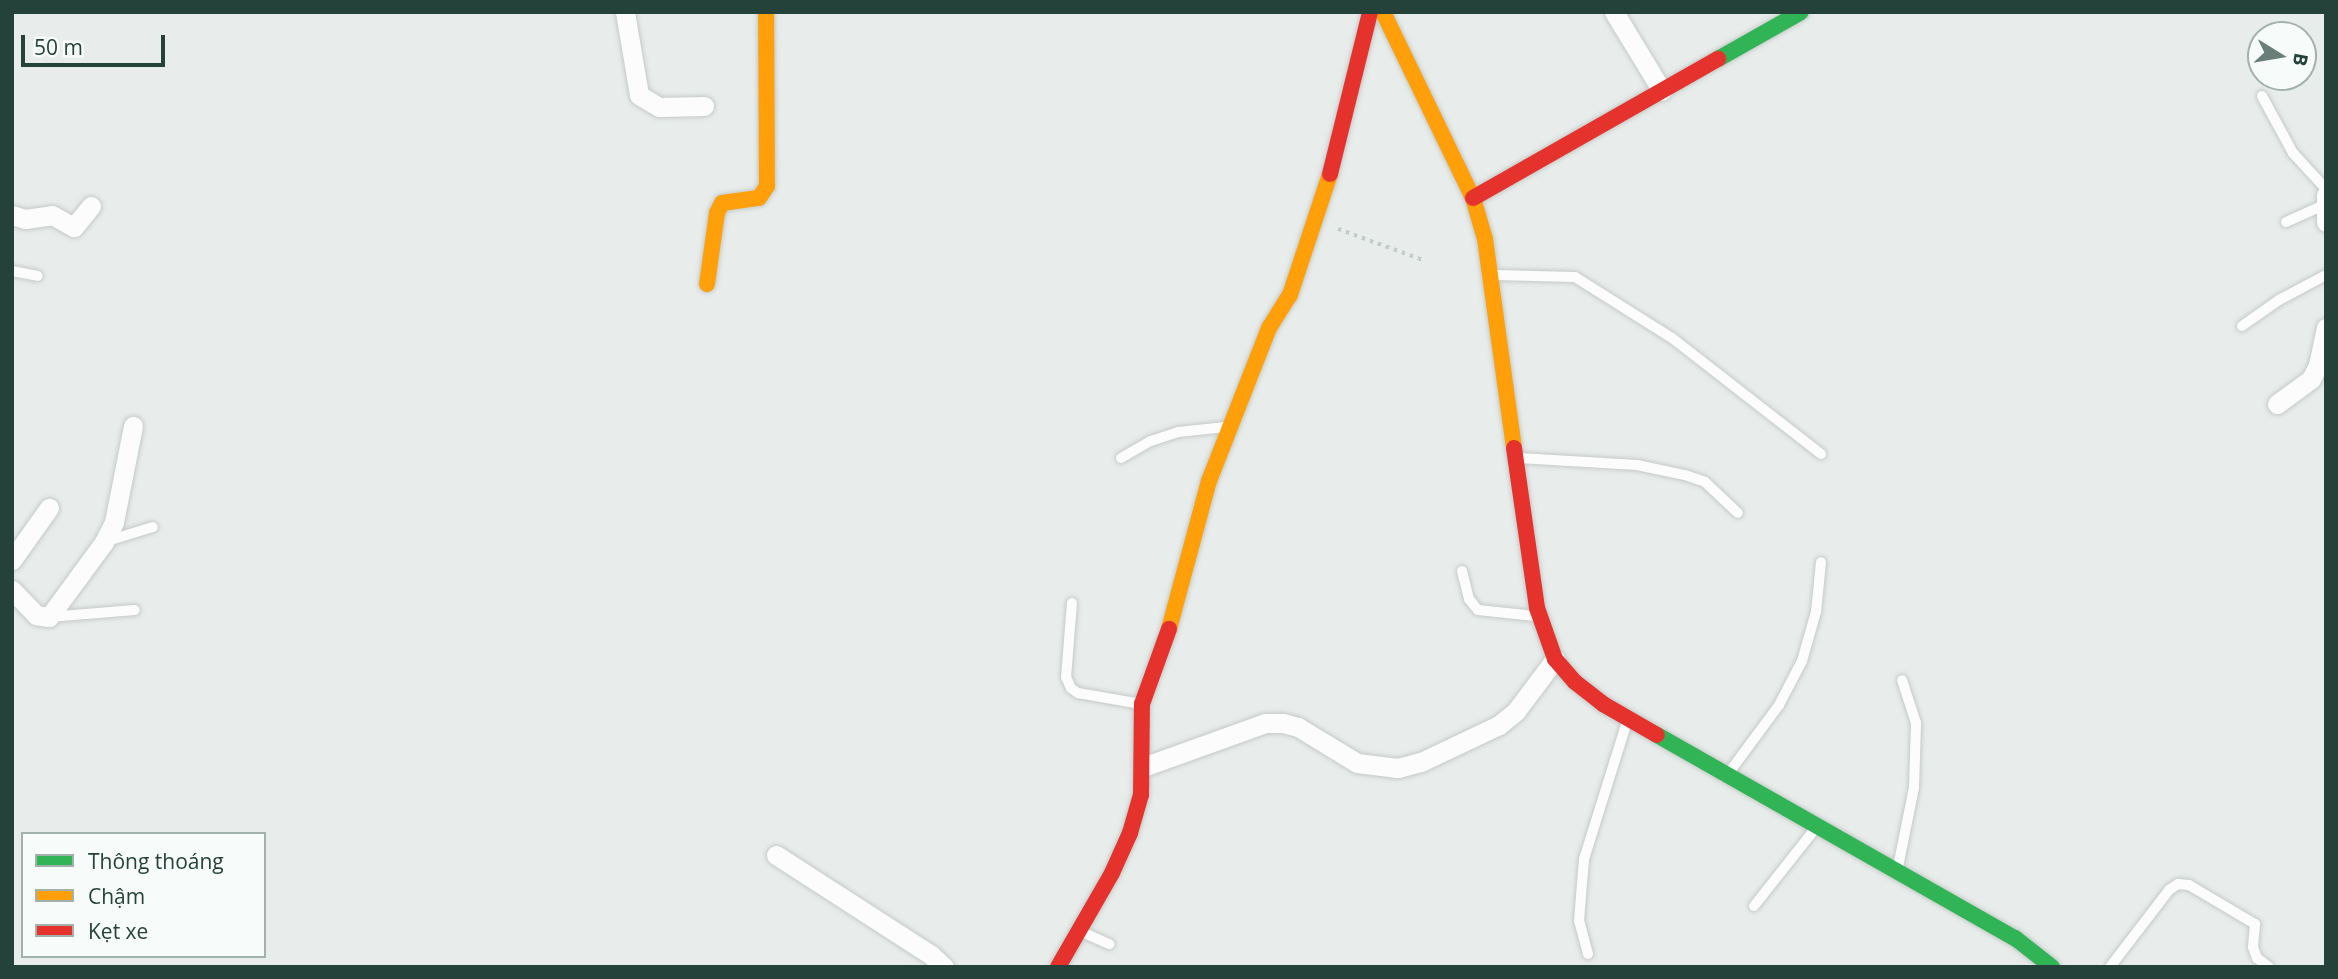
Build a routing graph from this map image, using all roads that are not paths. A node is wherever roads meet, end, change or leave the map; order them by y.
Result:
1 (625, 12) edge
2 (766, 12) edge
3 (1370, 12) edge
4 (1383, 12) edge
5 (1614, 12) edge
6 (1789, 15) edge
7 (1662, 91) junction
8 (2262, 96) dead end
9 (704, 106) dead end
10 (1473, 198) junction
11 (2325, 203) edge
12 (91, 206) dead end
13 (12, 215) edge
14 (2286, 222) dead end
15 (12, 271) edge
16 (1490, 275) junction
17 (2326, 275) edge
18 (38, 276) dead end
19 (707, 284) dead end
20 (2242, 326) dead end
21 (2326, 327) edge
22 (2277, 404) dead end
23 (132, 426) dead end
24 (1230, 427) junction
25 (1821, 454) dead end
26 (1121, 458) dead end
27 (1515, 458) junction
28 (50, 508) dead end
29 (1738, 513) dead end
30 (153, 527) dead end
31 (104, 542) junction
32 (12, 560) edge
33 (1821, 562) dead end
34 (1462, 570) dead end
35 (12, 590) edge
36 (1072, 603) dead end
37 (135, 610) dead end
38 (49, 617) junction
39 (1539, 617) junction
40 (1555, 659) junction
41 (1902, 680) dead end
42 (1142, 704) junction
43 (1628, 718) junction
44 (1143, 767) junction
45 (1728, 775) junction
46 (1817, 825) junction
47 (776, 855) dead end
48 (1897, 871) junction
49 (1754, 906) dead end
50 (1078, 931) junction
51 (1109, 944) dead end
52 (1588, 954) dead end
53 (944, 967) edge
54 (1058, 967) edge
55 (2052, 967) edge
56 (2110, 967) edge
57 (2269, 967) edge

1 - 9 street
2 - 19 street
3 - 24 street
4 - 10 street
5 - 7 street
6 - 7 street
7 - 10 street
8 - 11 lane
10 - 16 street
11 - 14 lane
12 - 13 street
15 - 18 lane
16 - 25 lane
16 - 27 street
17 - 20 lane
21 - 22 street
23 - 31 street
24 - 26 lane
24 - 42 street
27 - 29 lane
27 - 39 street
28 - 32 street
30 - 31 lane
31 - 38 street
33 - 45 lane
34 - 39 lane
35 - 38 street
36 - 42 lane
37 - 38 lane
39 - 40 street
40 - 43 street
40 - 44 street
41 - 48 lane
42 - 44 street
43 - 45 street
43 - 52 lane
44 - 50 street
45 - 46 street
46 - 48 street
46 - 49 lane
47 - 53 street
48 - 55 street
50 - 51 lane
50 - 54 street
56 - 57 lane

